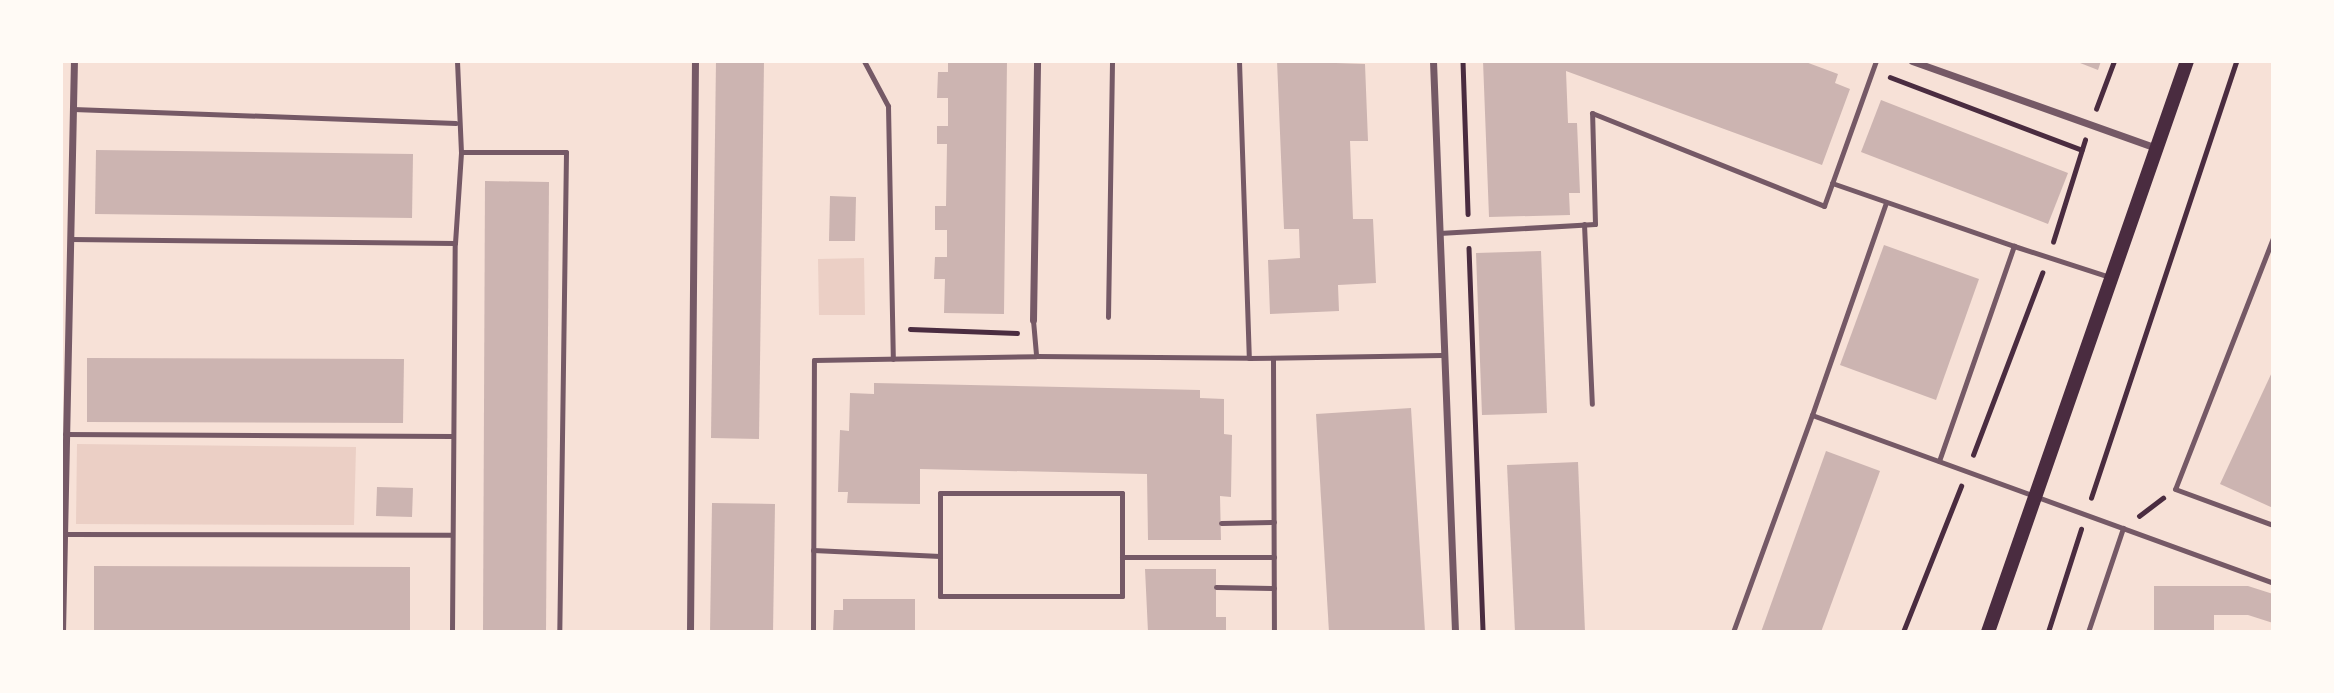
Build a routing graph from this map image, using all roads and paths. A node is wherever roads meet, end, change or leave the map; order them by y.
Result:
1 (74, 61) edge
2 (457, 61) edge
3 (695, 61) edge
4 (864, 61) edge
5 (1037, 61) edge
6 (1112, 61) edge
7 (1239, 61) edge
8 (1433, 61) edge
9 (1463, 61) edge
10 (1876, 61) edge
11 (1912, 61) edge
12 (2114, 61) edge
13 (2187, 61) edge
14 (2236, 61) edge
15 (1873, 70) junction
16 (73, 109) junction
17 (456, 123) junction
18 (2089, 126) junction
19 (2156, 148) junction
20 (2082, 150) junction
21 (461, 152) junction
22 (1832, 183) junction
23 (1886, 202) junction
24 (1584, 224) junction
25 (1469, 232) junction
26 (1439, 233) junction
27 (2273, 238) edge
28 (70, 239) junction
29 (455, 243) junction
30 (2014, 246) junction
31 (2048, 257) junction
32 (2110, 277) junction
33 (891, 309) junction
34 (1108, 317) dead end
35 (1033, 320) junction
36 (1442, 355) junction
37 (1036, 356) junction
38 (1249, 358) junction
39 (892, 359) junction
40 (1273, 359) junction
41 (1592, 404) dead end
42 (1812, 415) junction
43 (65, 434) junction
44 (453, 436) junction
45 (1939, 461) junction
46 (1967, 470) junction
47 (2175, 489) junction
48 (2033, 494) junction
49 (2085, 514) junction
50 (1274, 522) junction
51 (1221, 523) dead end
52 (2273, 525) edge
53 (2123, 528) junction
54 (63, 534) junction
55 (452, 536) junction
56 (813, 550) junction
57 (940, 556) junction
58 (1122, 557) junction
59 (1274, 557) junction
60 (2273, 583) edge
61 (1216, 586) dead end
62 (1274, 588) junction
63 (62, 632) edge
64 (452, 632) edge
65 (559, 632) edge
66 (690, 632) edge
67 (813, 632) edge
68 (1274, 632) edge
69 (1455, 632) edge
70 (1483, 632) edge
71 (1732, 632) edge
72 (1903, 632) edge
73 (1987, 632) edge
74 (2048, 632) edge
75 (2088, 632) edge

1 - 16 street
2 - 17 lane
3 - 66 street
4 - 33 lane
5 - 35 street
6 - 34 lane
7 - 38 lane
8 - 26 street
9 - 25 path
10 - 15 lane
11 - 18 street
12 - 18 path
13 - 19 main road
14 - 49 path
15 - 20 path
15 - 22 lane
16 - 17 lane
16 - 28 street
17 - 21 lane
18 - 19 street
18 - 20 path
19 - 32 main road
20 - 31 path
21 - 29 lane
21 - 65 lane
22 - 23 lane
22 - 24 lane
23 - 30 lane
23 - 42 lane
24 - 25 lane
24 - 41 lane
25 - 26 lane
25 - 70 path
26 - 36 street
27 - 47 lane
28 - 29 lane
28 - 43 street
29 - 44 lane
30 - 31 lane
30 - 45 lane
31 - 32 lane
31 - 46 path
32 - 48 main road
33 - 35 path
33 - 39 lane
35 - 37 lane
36 - 40 lane
36 - 69 street
37 - 38 lane
37 - 39 lane
38 - 40 lane
39 - 56 lane
40 - 50 lane
42 - 45 lane
42 - 71 lane
43 - 44 lane
43 - 54 street
44 - 55 lane
45 - 46 lane
46 - 48 lane
46 - 72 path
47 - 52 lane
47 - 53 path
48 - 49 lane
48 - 73 main road
49 - 53 lane
49 - 74 path
50 - 51 lane
50 - 59 lane
53 - 60 lane
53 - 75 lane
54 - 55 lane
54 - 63 street
55 - 64 lane
56 - 57 lane
56 - 67 lane
57 - 58 lane
57 - 58 lane
58 - 59 lane
59 - 62 lane
61 - 62 lane
62 - 68 lane

